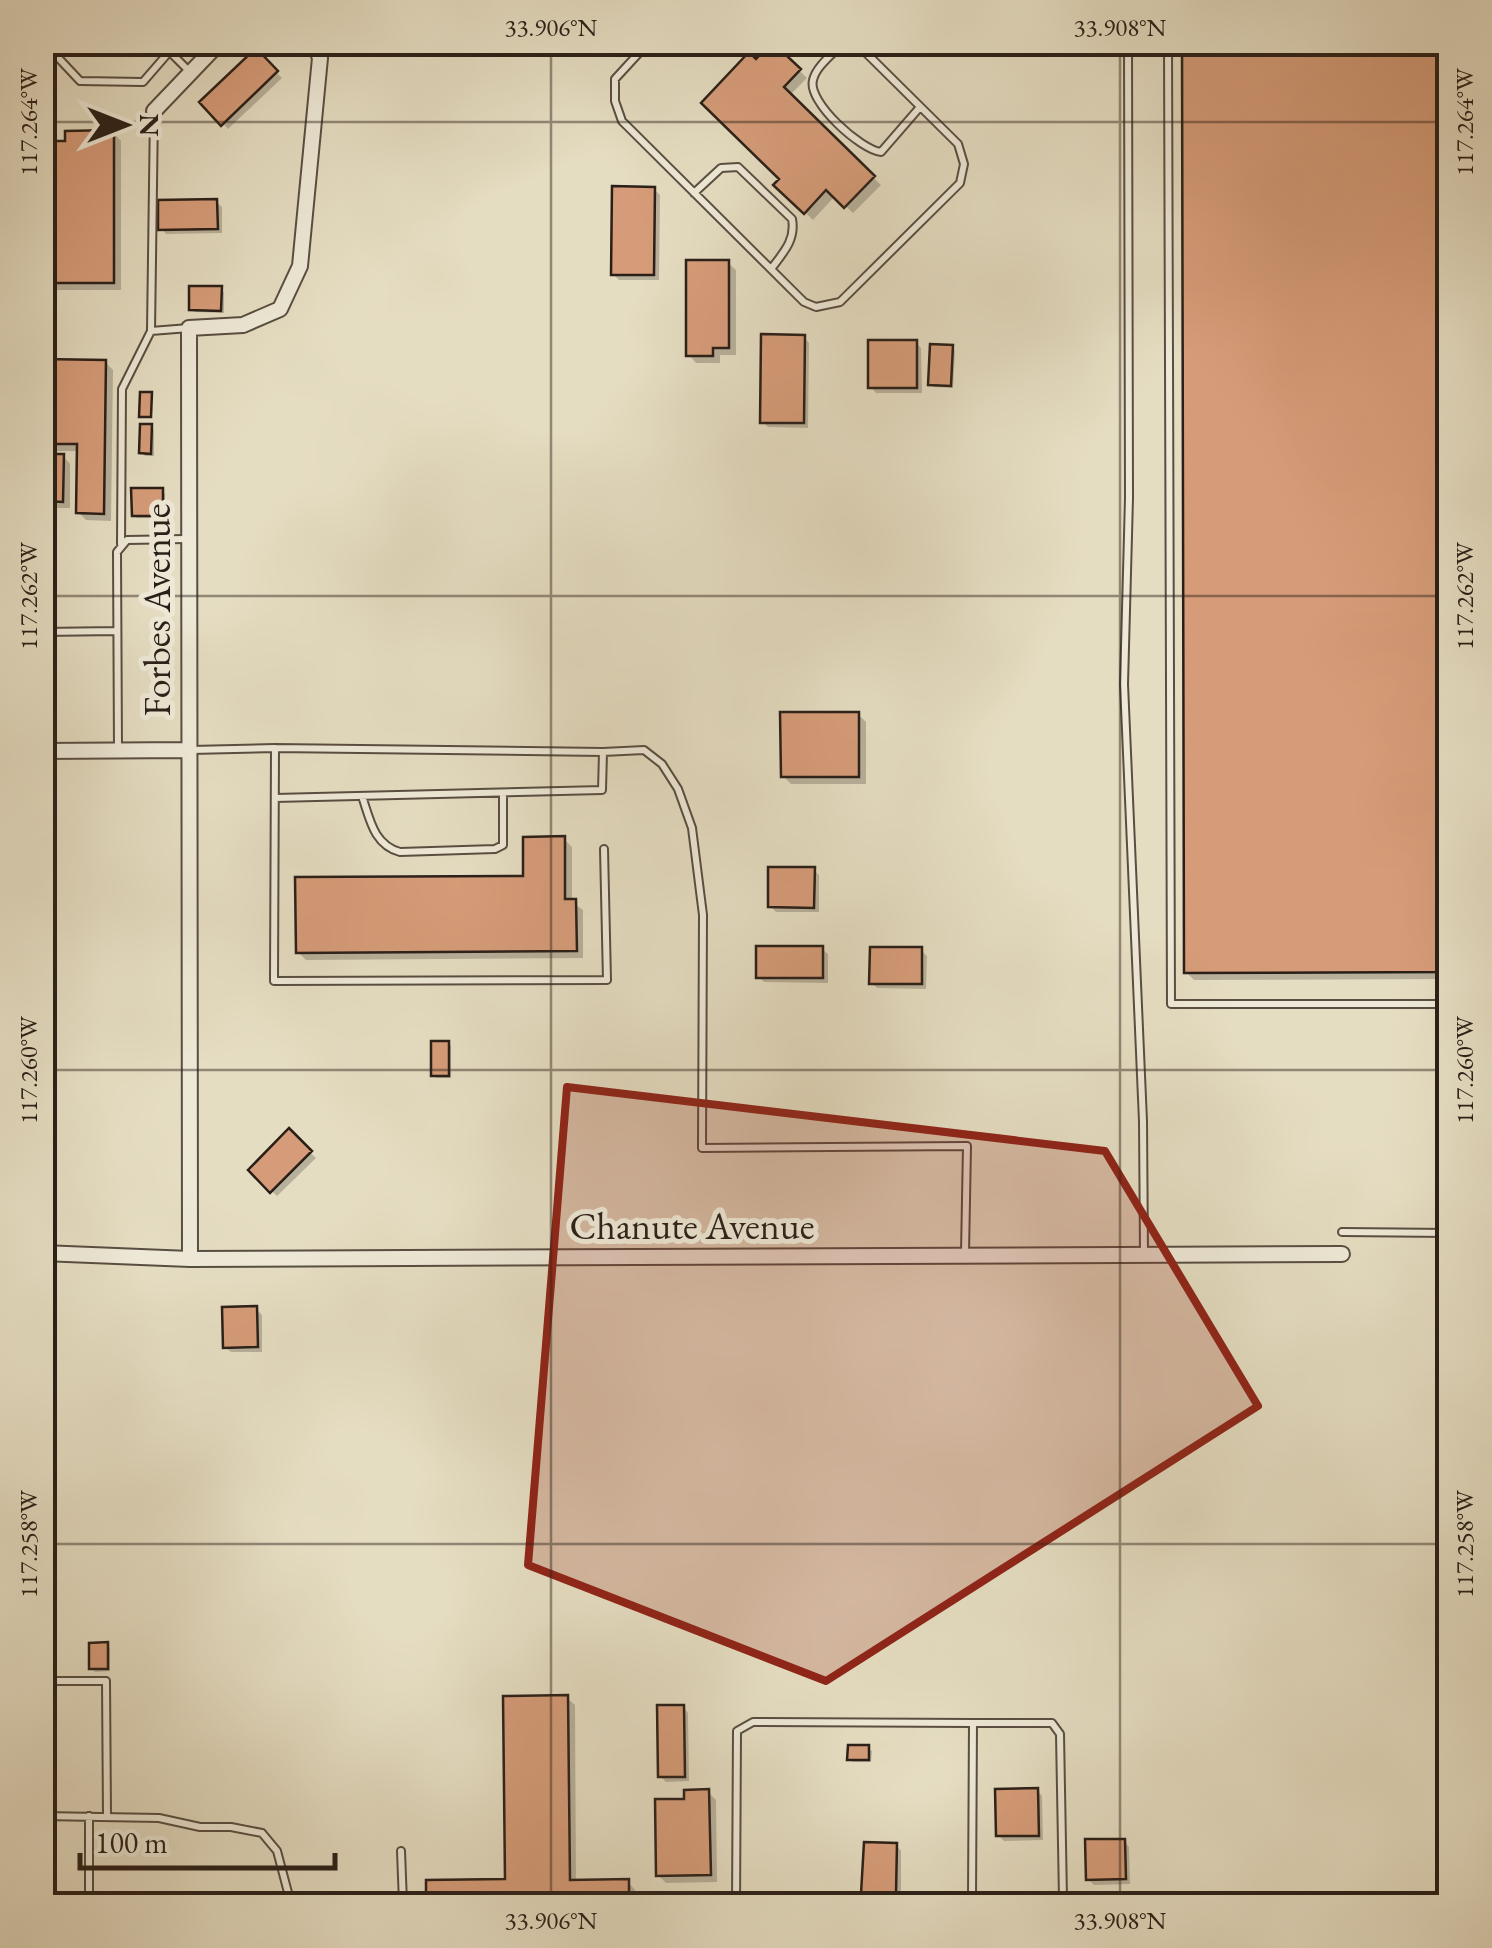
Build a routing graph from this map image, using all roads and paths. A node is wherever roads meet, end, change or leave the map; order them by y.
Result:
1 (56, 42) edge
2 (160, 42) edge
3 (220, 42) edge
4 (314, 42) edge
5 (649, 42) edge
6 (844, 42) edge
7 (855, 42) edge
8 (1128, 42) edge
9 (1168, 42) edge
10 (169, 52) junction
11 (190, 73) junction
12 (920, 107) junction
13 (154, 111) joint
14 (694, 192) junction
15 (771, 269) junction
16 (189, 328) junction
17 (151, 331) junction
18 (188, 539) junction
19 (121, 544) junction
20 (118, 631) junction
21 (42, 632) edge
22 (275, 748) junction
23 (189, 750) junction
24 (42, 751) edge
25 (118, 751) junction
26 (602, 752) junction
27 (502, 794) junction
28 (362, 796) junction
29 (275, 798) junction
30 (604, 850) dead end
31 (1450, 1004) edge
32 (1342, 1232) dead end
33 (1450, 1233) edge
34 (42, 1253) edge
35 (1342, 1254) dead end
36 (1144, 1255) junction
37 (966, 1256) junction
38 (190, 1259) junction
39 (42, 1681) edge
40 (974, 1723) junction
41 (107, 1815) junction
42 (42, 1816) edge
43 (89, 1816) junction
44 (400, 1850) dead end
45 (972, 1902) edge
46 (290, 1903) edge
47 (403, 1904) edge
48 (88, 1906) edge
49 (736, 1906) edge

1 - 10 lane
2 - 10 lane
3 - 11 street
4 - 16 street
5 - 14 lane
6 - 12 lane
7 - 12 lane
8 - 36 lane
9 - 31 lane
10 - 11 lane
11 - 13 street
12 - 15 lane
13 - 17 lane
14 - 15 lane
14 - 15 lane
16 - 17 lane
16 - 18 street, Forbes Avenue
17 - 19 lane
18 - 19 lane
18 - 23 street, Forbes Avenue
19 - 20 lane
20 - 21 lane
20 - 25 lane
22 - 23 lane
22 - 26 lane
22 - 29 lane
23 - 25 street
23 - 38 street, Forbes Avenue
24 - 25 street
26 - 27 lane
26 - 37 lane
27 - 28 lane
27 - 28 lane
28 - 29 lane
29 - 30 lane
32 - 33 lane
34 - 38 street, Chanute Avenue
35 - 36 street, Chanute Avenue
36 - 37 street, Chanute Avenue
37 - 38 street, Chanute Avenue
39 - 41 lane
40 - 45 lane
40 - 45 lane
40 - 49 lane
41 - 43 lane
41 - 46 lane
42 - 43 lane
43 - 48 lane
44 - 47 lane
46 - 47 lane

